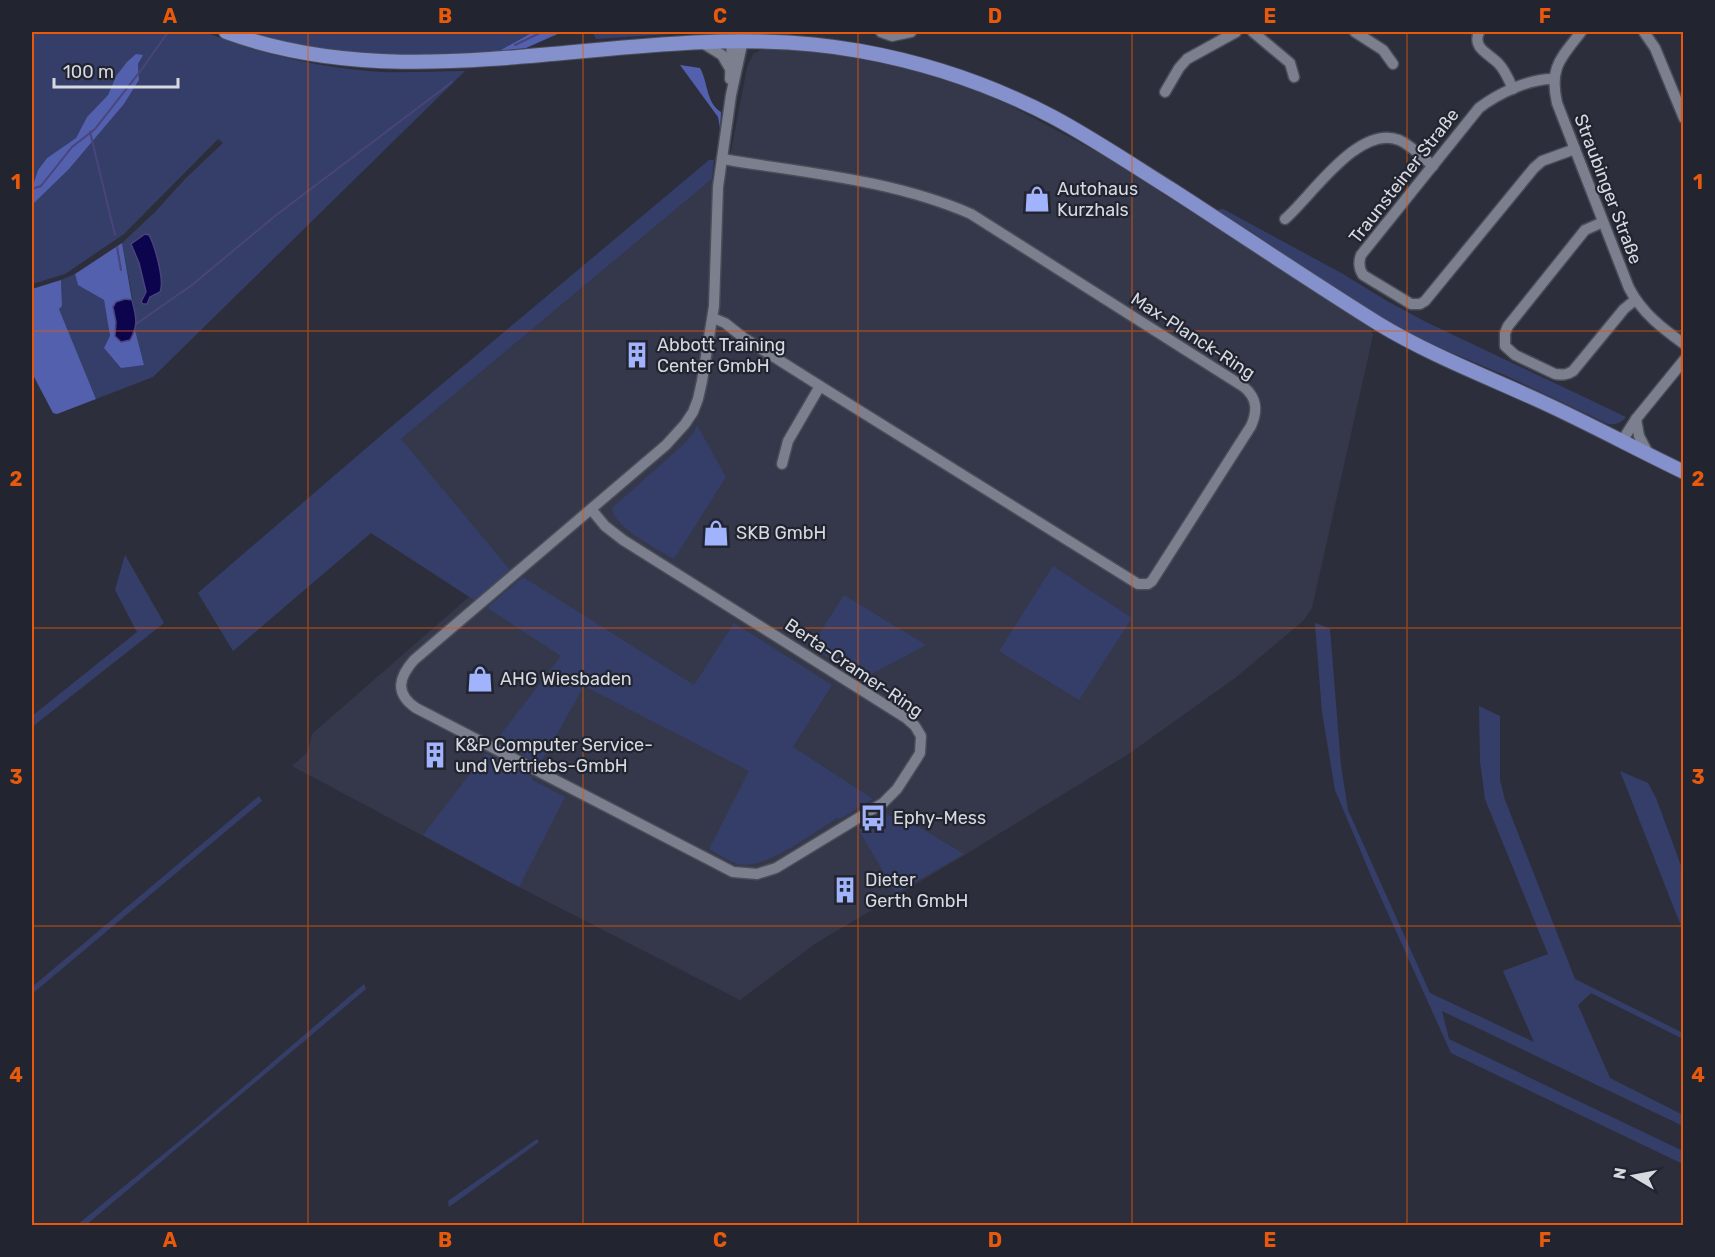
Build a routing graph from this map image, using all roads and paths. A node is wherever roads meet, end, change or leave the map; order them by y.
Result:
1 (226, 32) edge
2 (881, 32) edge
3 (911, 32) edge
4 (1236, 32) edge
5 (1254, 32) edge
6 (1355, 32) edge
7 (1479, 32) edge
8 (1581, 32) edge
9 (1644, 32) edge
10 (738, 36) edge
11 (765, 36) edge
12 (701, 42) junction
13 (1393, 64) dead end
14 (730, 69) junction
15 (1294, 76) dead end
16 (1554, 79) junction
17 (1513, 89) junction
18 (1165, 92) dead end
19 (731, 95) junction
20 (1683, 118) edge
21 (1575, 149) junction
22 (722, 159) junction
23 (1432, 166) junction
24 (1285, 219) dead end
25 (1603, 222) junction
26 (1635, 300) junction
27 (713, 318) junction
28 (1683, 344) edge
29 (1683, 360) edge
30 (820, 387) junction
31 (1636, 419) junction
32 (1622, 441) junction
33 (1649, 455) junction
34 (782, 464) dead end
35 (1683, 472) edge
36 (591, 509) junction

1 - 12 main road
2 - 3 street
4 - 18 street
5 - 15 street
6 - 13 street
7 - 17 street
8 - 16 street
9 - 20 street
10 - 11 main road
10 - 12 main road
10 - 14 street
10 - 19 street
11 - 32 main road
12 - 14 street
14 - 19 street
16 - 17 street, Traunsteiner Straße
16 - 21 street, Straubinger Straße
17 - 23 street, Traunsteiner Straße
19 - 22 street
21 - 23 street, Traunsteiner Straße
21 - 25 street, Straubinger Straße
22 - 27 street
22 - 30 street, Max-Planck-Ring
23 - 24 street
25 - 26 street, Straubinger Straße
25 - 26 street
26 - 28 street, Straubinger Straße
27 - 30 street, Max-Planck-Ring
27 - 36 street, Berta-Cramer-Ring
29 - 31 street
30 - 34 street
31 - 32 street
31 - 33 street
32 - 33 main road
33 - 35 main road
36 - 36 street, Berta-Cramer-Ring

